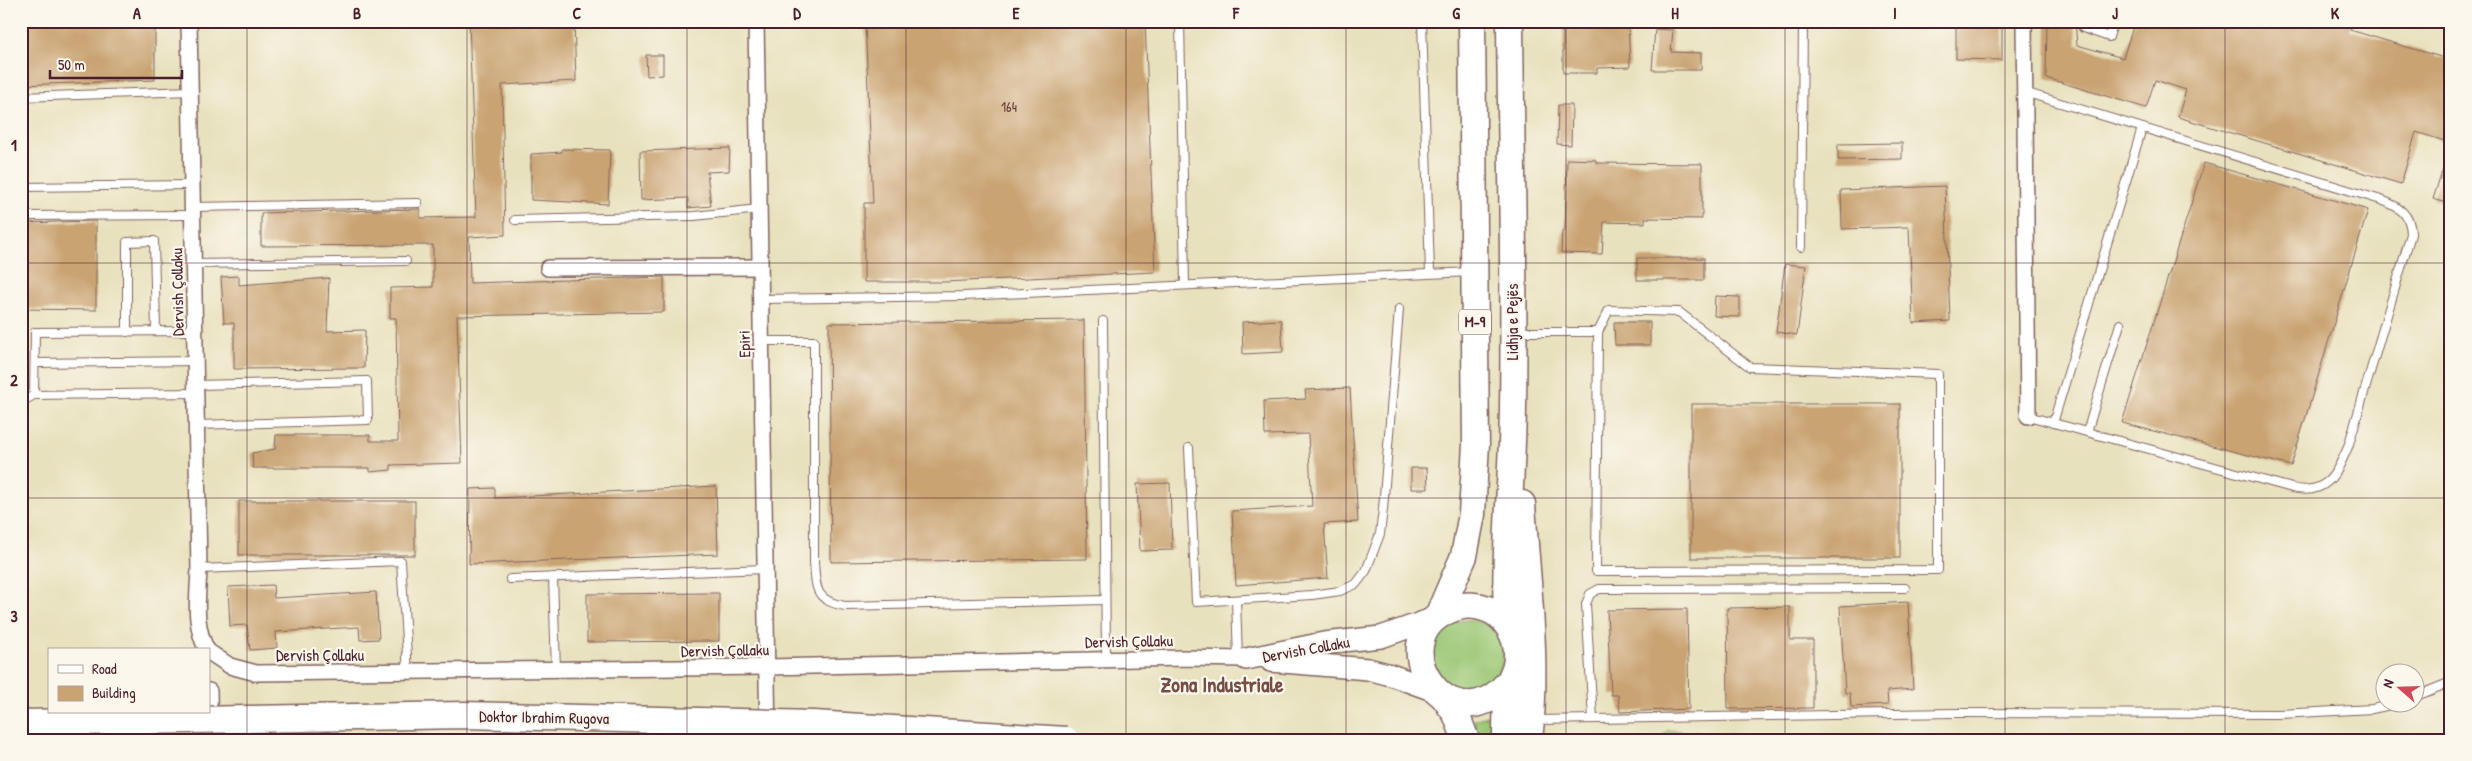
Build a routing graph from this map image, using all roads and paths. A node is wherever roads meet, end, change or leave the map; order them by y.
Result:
1 (189, 21) edge
2 (756, 21) edge
3 (1180, 21) edge
4 (1422, 21) edge
5 (1472, 21) edge
6 (1510, 21) edge
7 (1803, 21) edge
8 (2024, 21) edge
9 (2083, 21) edge
10 (2114, 21) edge
11 (191, 91) junction
12 (2024, 92) junction
13 (21, 97) edge
14 (2142, 128) junction
15 (192, 185) junction
16 (21, 187) edge
17 (418, 203) dead end
18 (759, 209) junction
19 (193, 211) junction
20 (21, 216) edge
21 (515, 220) dead end
22 (1801, 247) dead end
23 (406, 261) dead end
24 (194, 264) junction
25 (760, 267) junction
26 (548, 268) dead end
27 (1474, 272) junction
28 (1430, 273) junction
29 (1185, 285) junction
30 (761, 299) junction
31 (1398, 310) dead end
32 (1103, 321) dead end
33 (2120, 324) dead end
34 (156, 331) junction
35 (195, 331) junction
36 (127, 332) junction
37 (1512, 332) junction
38 (1598, 332) junction
39 (761, 341) junction
40 (196, 361) junction
41 (34, 363) junction
42 (196, 389) junction
43 (34, 395) junction
44 (21, 399) edge
45 (1513, 406) junction
46 (2028, 416) joint
47 (2053, 423) junction
48 (197, 425) junction
49 (2087, 432) junction
50 (1189, 448) dead end
51 (199, 569) junction
52 (765, 570) junction
53 (553, 578) junction
54 (510, 579) dead end
55 (1905, 588) dead end
56 (1105, 600) junction
57 (1236, 600) junction
58 (1437, 617) junction
59 (1507, 623) junction
60 (207, 648) edge
61 (210, 652) edge
62 (1106, 659) junction
63 (1242, 659) junction
64 (766, 666) junction
65 (556, 670) junction
66 (408, 672) junction
67 (1511, 679) junction
68 (2451, 682) edge
69 (2424, 692) edge
70 (1440, 694) junction
71 (2374, 709) edge
72 (209, 714) edge
73 (1594, 720) junction
74 (21, 723) edge
75 (1530, 730) edge
76 (210, 740) edge
77 (768, 740) edge
78 (1066, 740) edge
79 (1466, 740) edge
80 (1506, 740) edge

1 - 11 street, Dervish Çollaku
2 - 18 street, Epiri
3 - 29 lane
4 - 28 lane
5 - 27 highway, M-9
6 - 37 highway, Lidhja e Pejës / M-9
7 - 22 lane
8 - 12 street
9 - 10 lane
11 - 13 lane
11 - 15 street, Dervish Çollaku
12 - 14 lane
12 - 46 street
14 - 47 lane
14 - 49 lane
15 - 16 lane
15 - 19 street, Dervish Çollaku
17 - 19 lane
18 - 21 lane
18 - 25 street, Epiri
19 - 20 lane
19 - 24 street, Dervish Çollaku
23 - 24 lane
24 - 35 street, Dervish Çollaku
25 - 26 street
25 - 30 street, Epiri
27 - 28 lane
27 - 58 highway, M-9
28 - 29 lane
29 - 30 lane
30 - 39 street, Epiri
31 - 57 lane
32 - 56 lane
33 - 49 lane
34 - 35 lane
34 - 36 lane
34 - 36 lane
35 - 40 street, Dervish Çollaku
36 - 41 lane
37 - 38 lane
37 - 45 highway, Lidhja e Pejës / M-9
38 - 38 lane
39 - 52 street, Epiri
39 - 56 lane
40 - 41 lane
40 - 42 street, Dervish Çollaku
41 - 43 lane
42 - 43 lane
42 - 48 street, Dervish Çollaku
42 - 48 lane
43 - 44 lane
45 - 59 highway, Lidhja e Pejës / M-9
45 - 75 highway
46 - 47 lane
47 - 49 lane
48 - 51 street, Dervish Çollaku
50 - 57 lane
51 - 60 street, Dervish Çollaku
51 - 66 lane
52 - 53 lane
52 - 64 street, Epiri
53 - 54 lane
53 - 65 lane
55 - 73 lane
56 - 62 lane
57 - 63 lane
58 - 59 highway
58 - 63 street, Dervish Collaku
58 - 70 highway
59 - 67 highway, Lidhja e Pejës
61 - 66 street, Dervish Çollaku
62 - 63 street, Dervish Çollaku
62 - 64 street, Dervish Çollaku
63 - 70 street, Dervish Collaku
64 - 65 street, Dervish Çollaku
64 - 77 street, Epiri
65 - 66 street, Dervish Çollaku
67 - 70 highway
67 - 80 highway, Lidhja e Pejës
68 - 69 lane
70 - 79 highway
71 - 73 lane
72 - 76 street
73 - 75 lane
74 - 78 highway, Doktor Ibrahim Rugova, bridge

